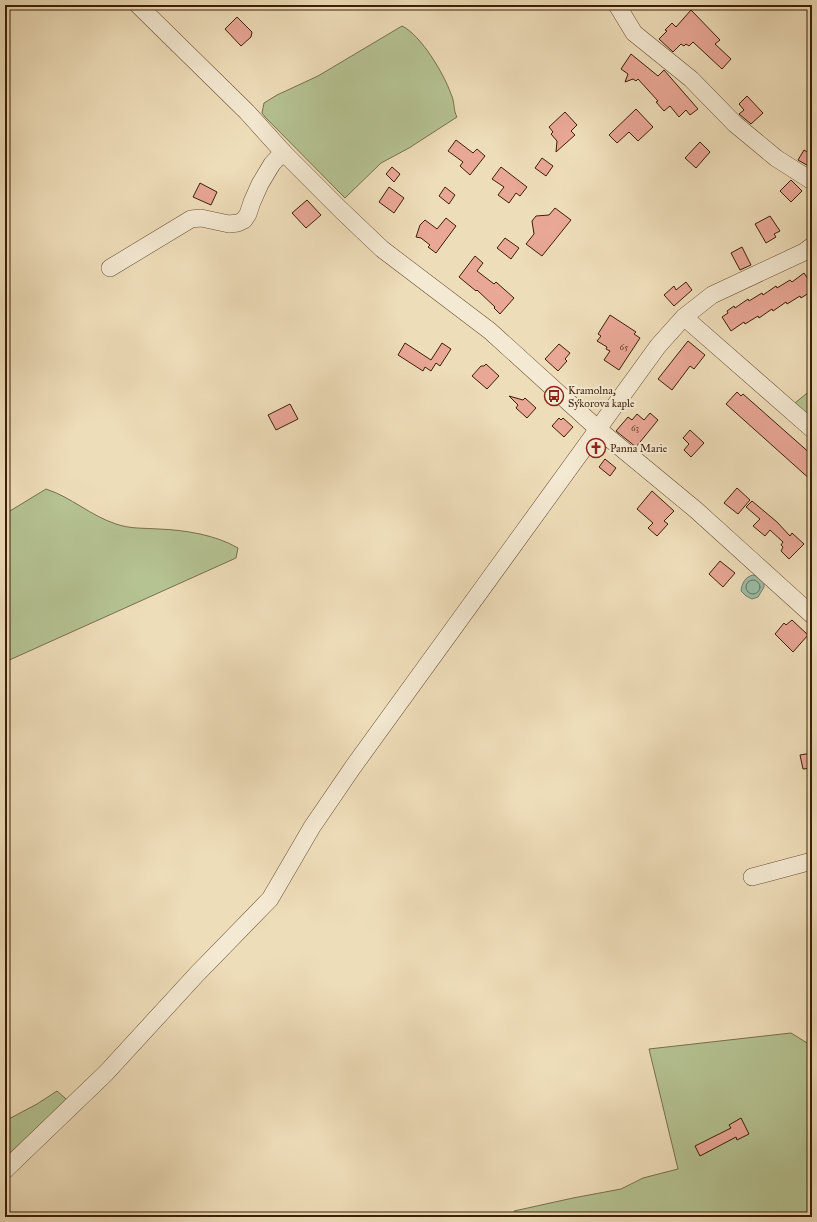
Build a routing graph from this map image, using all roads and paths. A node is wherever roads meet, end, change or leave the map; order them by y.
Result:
1 (138, 5) edge
2 (617, 5) edge
3 (283, 152) junction
4 (812, 181) edge
5 (812, 246) edge
6 (110, 268) dead end
7 (684, 317) junction
8 (598, 429) junction
9 (812, 429) edge
10 (812, 615) edge
11 (812, 861) edge
12 (752, 877) dead end
13 (5, 1170) edge

1 - 3 street
2 - 4 street
3 - 6 street
3 - 8 street
5 - 7 street
7 - 8 street
7 - 9 street
8 - 10 street
8 - 13 street
11 - 12 street

